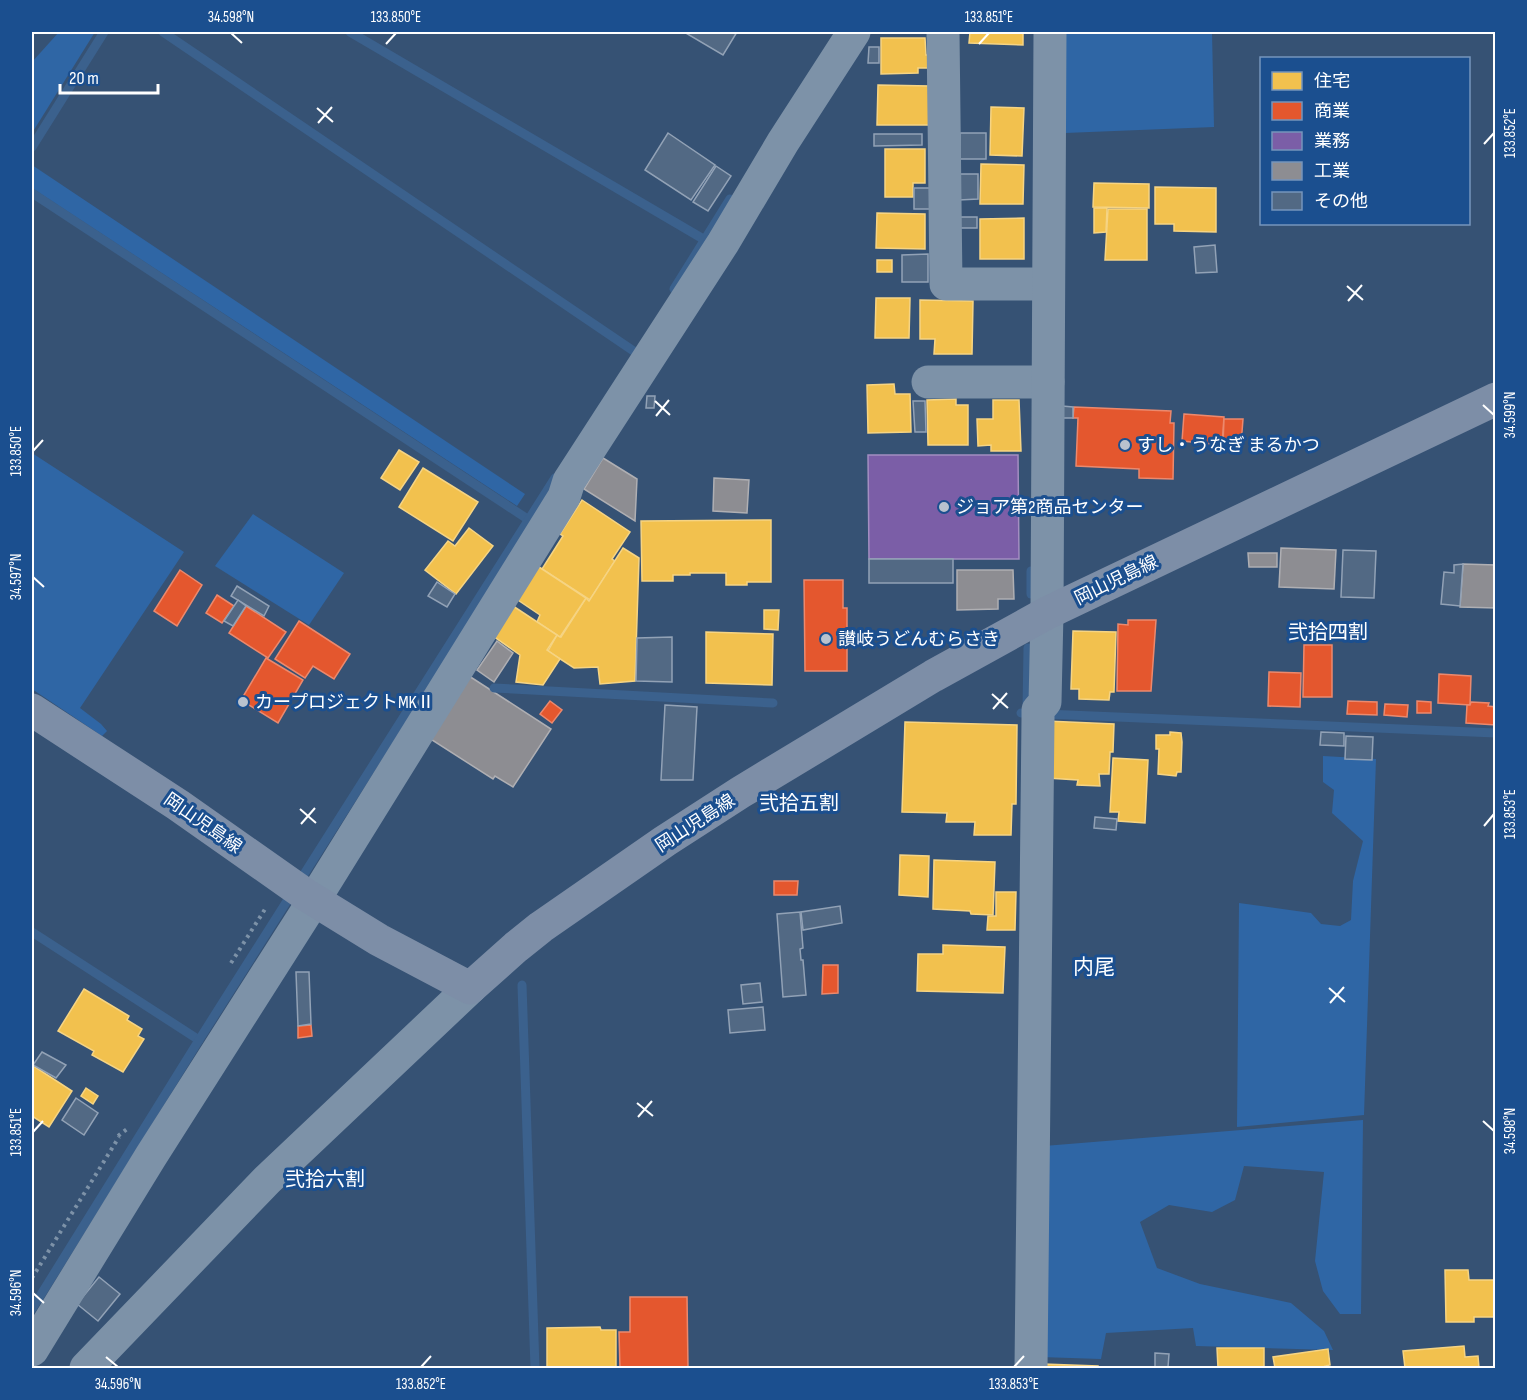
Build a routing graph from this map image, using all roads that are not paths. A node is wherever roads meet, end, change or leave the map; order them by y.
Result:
1 (855, 32) edge
2 (943, 32) edge
3 (1050, 32) edge
4 (1035, 284) dead end
5 (928, 382) dead end
6 (1037, 382) junction
7 (1496, 399) edge
8 (1047, 613) junction
9 (32, 710) edge
10 (297, 889) junction
11 (470, 988) junction
12 (32, 1350) edge
13 (86, 1368) edge
14 (1031, 1368) edge

1 - 10 street
2 - 4 street
3 - 6 street
5 - 6 street
6 - 8 street
7 - 8 main road, 岡山児島線
8 - 11 main road, 岡山児島線
8 - 14 street
9 - 10 main road, 岡山児島線
10 - 11 main road, 岡山児島線
10 - 12 street
11 - 13 street

